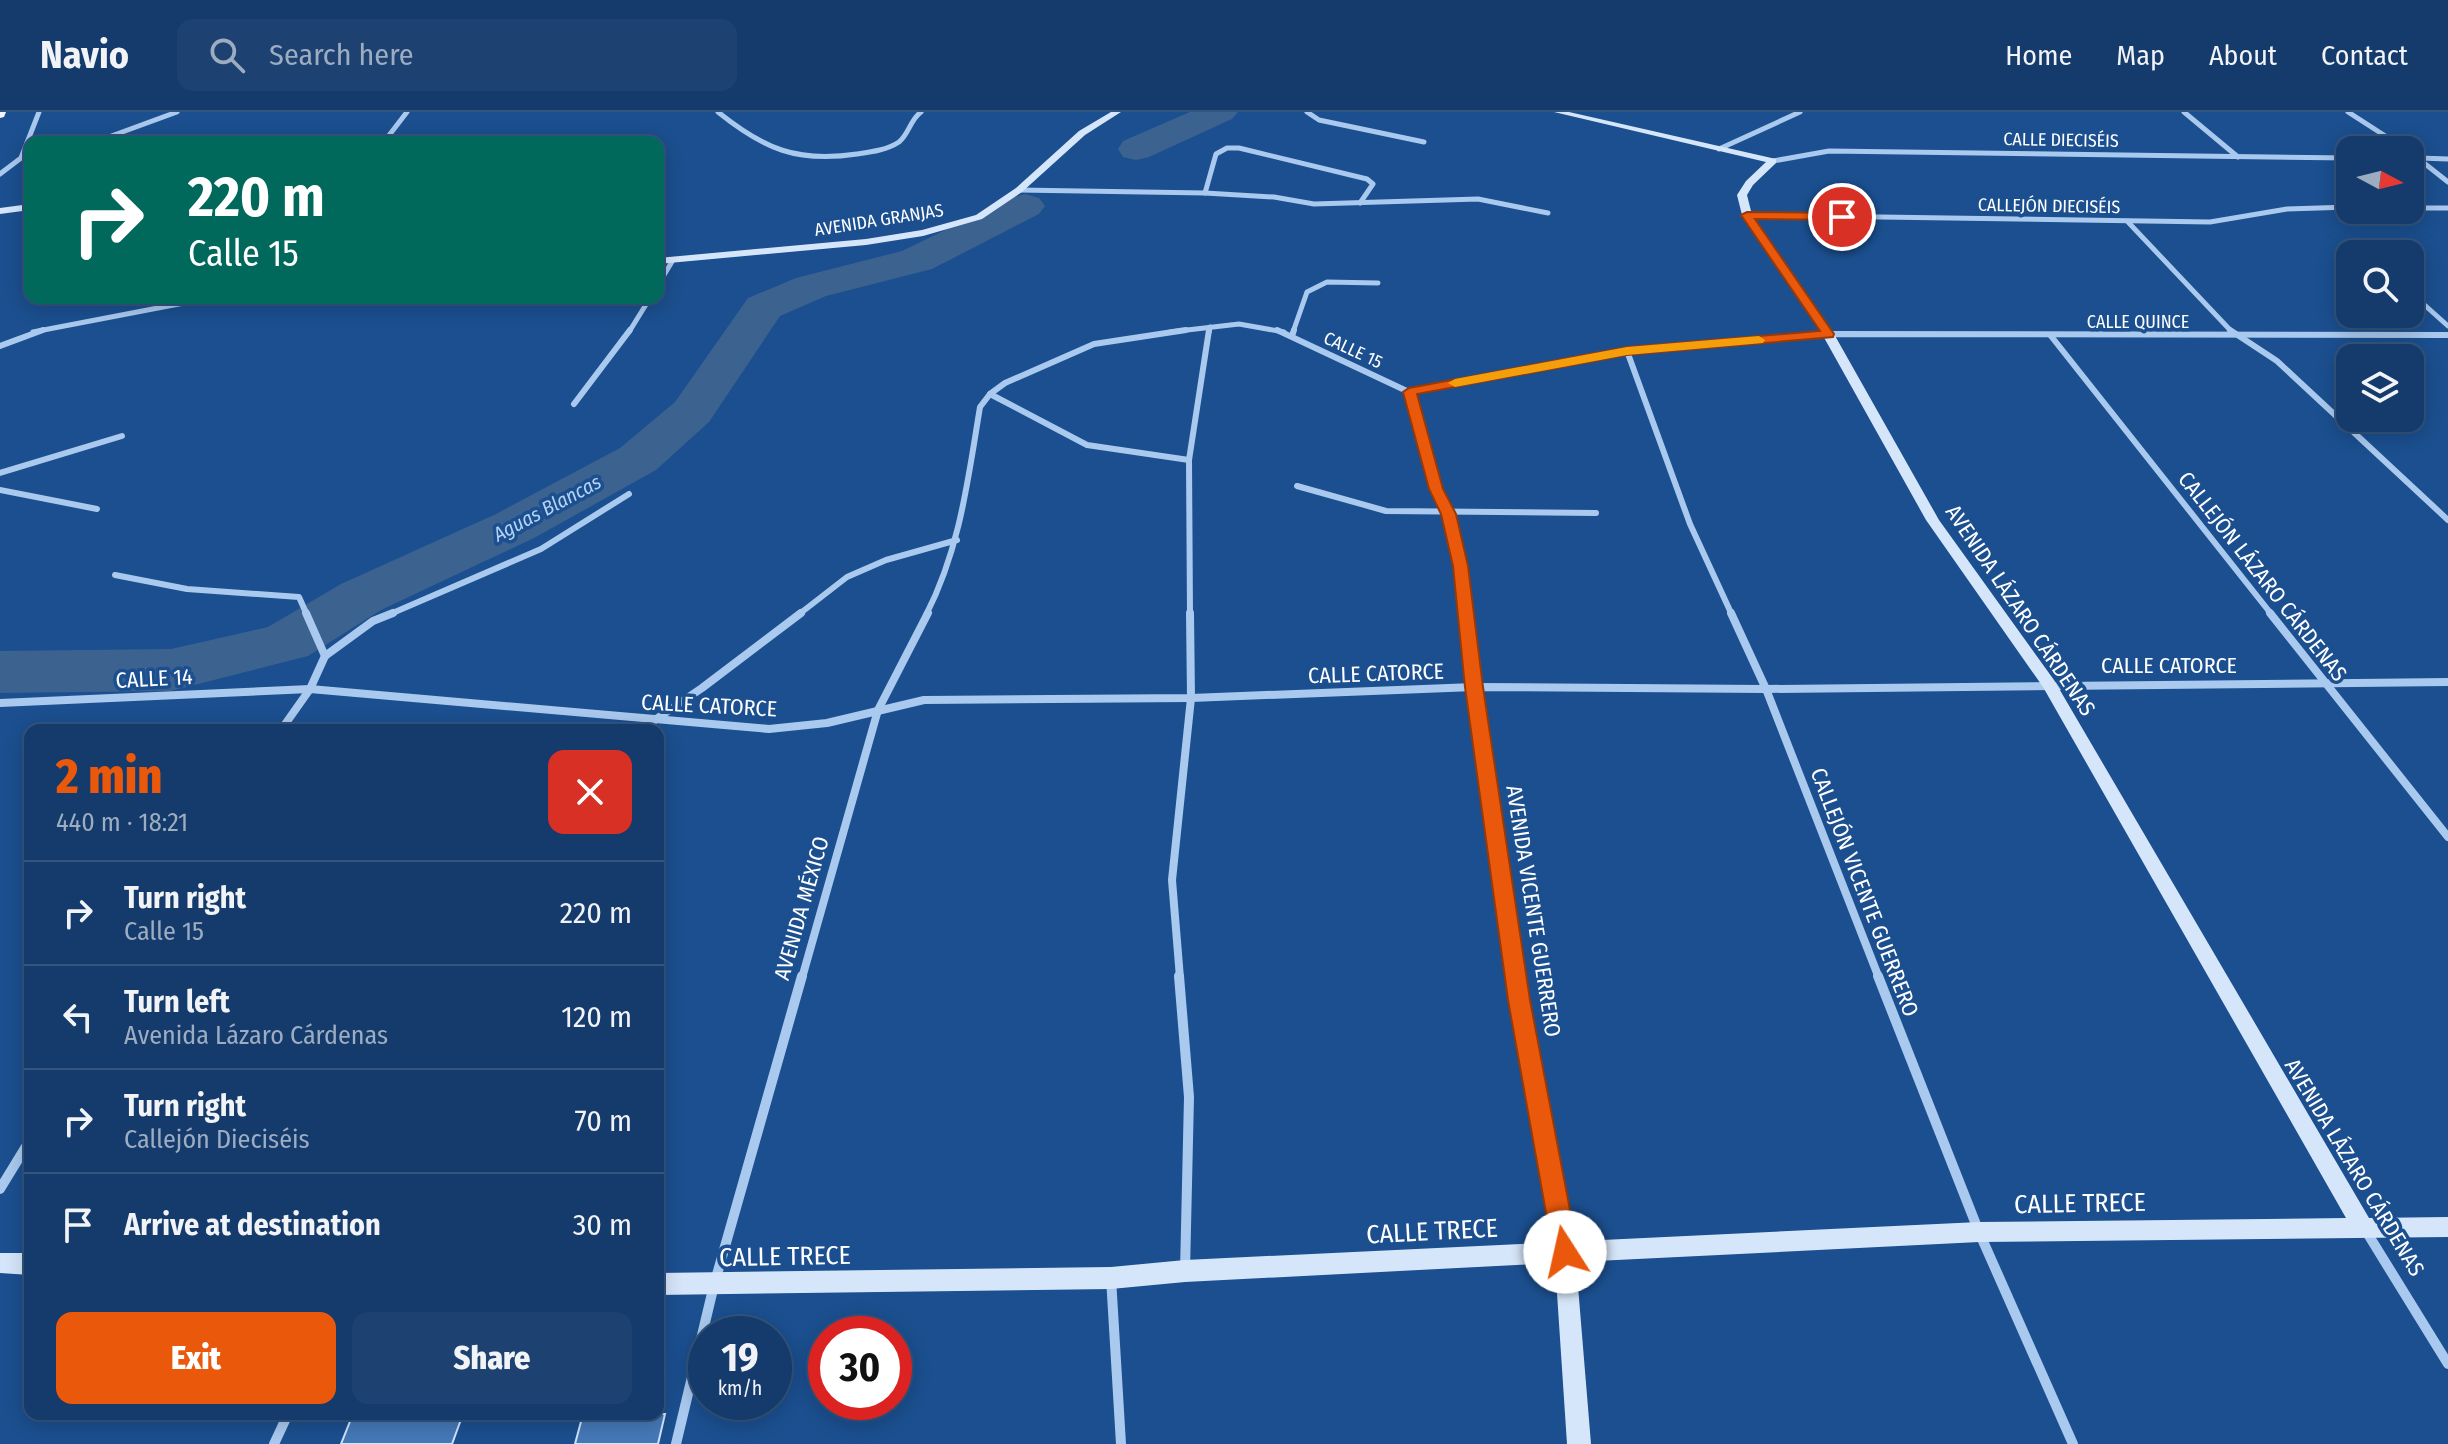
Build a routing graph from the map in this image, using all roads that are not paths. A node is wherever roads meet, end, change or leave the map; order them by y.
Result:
1 (39, 112) edge
2 (177, 112) edge
3 (407, 112) edge
4 (718, 112) edge
5 (921, 112) edge
6 (1117, 112) edge
7 (1307, 112) edge
8 (1558, 112) edge
9 (1800, 112) edge
10 (2184, 112) edge
11 (2348, 112) edge
12 (30, 136) edge
13 (111, 136) edge
14 (389, 136) edge
15 (2385, 136) edge
16 (1424, 142) dead end
17 (1719, 149) junction
18 (24, 150) edge
19 (2238, 157) junction
20 (2336, 158) edge
21 (2424, 158) edge
22 (2448, 159) edge
23 (1773, 161) junction
24 (2424, 161) edge
25 (0, 174) edge
26 (2448, 182) edge
27 (1019, 190) junction
28 (1205, 193) junction
29 (1360, 203) junction
30 (2336, 207) edge
31 (24, 208) edge
32 (2424, 208) edge
33 (2448, 208) edge
34 (0, 211) edge
35 (1548, 213) dead end
36 (1747, 215) junction
37 (2128, 222) junction
38 (673, 260) junction
39 (664, 261) edge
40 (664, 275) edge
41 (1378, 283) dead end
42 (179, 304) edge
43 (646, 304) edge
44 (2424, 305) edge
45 (2448, 326) edge
46 (1210, 327) junction
47 (1828, 334) junction
48 (2448, 335) edge
49 (1292, 336) junction
50 (2051, 336) junction
51 (2235, 336) junction
52 (0, 346) edge
53 (1627, 351) junction
54 (1409, 392) junction
55 (990, 394) junction
56 (574, 404) dead end
57 (122, 436) dead end
58 (1189, 460) junction
59 (0, 473) edge
60 (1297, 486) dead end
61 (0, 490) edge
62 (629, 494) dead end
63 (97, 509) dead end
64 (1596, 513) dead end
65 (1448, 514) junction
66 (2448, 520) edge
67 (957, 540) junction
68 (115, 575) dead end
69 (324, 655) junction
70 (2448, 682) edge
71 (2324, 683) junction
72 (2049, 684) junction
73 (1474, 687) junction
74 (310, 689) junction
75 (1766, 689) junction
76 (1191, 698) junction
77 (0, 703) edge
78 (878, 710) junction
79 (654, 721) junction
80 (285, 724) edge
81 (649, 724) edge
82 (2448, 837) edge
83 (24, 1150) edge
84 (0, 1189) edge
85 (2363, 1227) junction
86 (2448, 1227) edge
87 (1979, 1232) junction
88 (1565, 1252) junction
89 (0, 1263) edge
90 (24, 1264) edge
91 (1185, 1271) junction
92 (1111, 1278) junction
93 (664, 1284) edge
94 (714, 1285) junction
95 (2448, 1364) edge
96 (285, 1420) edge
97 (274, 1444) edge
98 (676, 1444) edge
99 (1121, 1444) edge
100 (1579, 1444) edge
101 (2073, 1444) edge

1 - 12 street
2 - 13 street
3 - 14 street
4 - 5 street
6 - 27 main road, AVENIDA GRANJAS
7 - 16 street
8 - 17 main road
9 - 17 street
10 - 19 street
11 - 15 street
17 - 23 main road
18 - 25 street
19 - 20 street, CALLE DIECISÉIS
19 - 23 street, CALLE DIECISÉIS
21 - 22 street
23 - 36 main road
24 - 26 street
27 - 28 street
27 - 38 main road, AVENIDA GRANJAS
28 - 29 street
28 - 29 street
29 - 35 street
30 - 37 street, CALLEJÓN DIECISÉIS
31 - 34 main road
32 - 33 street
36 - 37 street, CALLEJÓN DIECISÉIS
36 - 47 main road, AVENIDA LÁZARO CÁRDENAS
37 - 51 street
38 - 39 main road, AVENIDA GRANJAS
38 - 40 street
41 - 49 street, CALLE 15
42 - 52 street
43 - 56 street
44 - 45 street
46 - 49 street, CALLE 15
46 - 55 street, CALLE 15
46 - 58 street
47 - 50 street, CALLE QUINCE
47 - 53 street
47 - 72 main road, AVENIDA LÁZARO CÁRDENAS
48 - 51 street, CALLE QUINCE
49 - 54 street, CALLE 15
50 - 51 street, CALLE QUINCE
50 - 71 street, CALLEJÓN LÁZARO CÁRDENAS
51 - 66 street
53 - 54 street
53 - 75 street, CALLEJÓN VICENTE GUERRERO
54 - 65 street, AVENIDA VICENTE GUERRERO
55 - 58 street
55 - 67 street, AVENIDA MÉXICO
57 - 59 street
58 - 76 street
60 - 65 street
61 - 63 street
62 - 69 street
64 - 65 street
65 - 73 street, AVENIDA VICENTE GUERRERO
67 - 78 street, AVENIDA MÉXICO
67 - 79 street
68 - 69 street
69 - 74 street
70 - 71 street, CALLE CATORCE
71 - 72 street, CALLE CATORCE
71 - 82 street, CALLEJÓN LÁZARO CÁRDENAS
72 - 75 street, CALLE CATORCE
72 - 85 main road, AVENIDA LÁZARO CÁRDENAS
73 - 75 street, CALLE CATORCE
73 - 76 street, CALLE CATORCE
73 - 88 street, AVENIDA VICENTE GUERRERO
74 - 77 street, CALLE 14
74 - 79 street, CALLE CATORCE
74 - 80 street
75 - 87 street, CALLEJÓN VICENTE GUERRERO
76 - 78 street, CALLE CATORCE
76 - 91 street
78 - 79 street, CALLE CATORCE
78 - 94 street, AVENIDA MÉXICO
79 - 81 street
83 - 84 street
85 - 86 main road, CALLE TRECE
85 - 87 main road, CALLE TRECE
85 - 95 street, AVENIDA LÁZARO CÁRDENAS
87 - 88 main road, CALLE TRECE
87 - 101 street, CALLEJÓN VICENTE GUERRERO
88 - 91 main road, CALLE TRECE
88 - 100 main road, AVENIDA VICENTE GUERRERO
89 - 90 main road
91 - 92 main road, CALLE TRECE
92 - 94 main road, CALLE TRECE
92 - 99 street
93 - 94 main road, CALLE TRECE
94 - 98 street, AVENIDA MÉXICO
96 - 97 street

